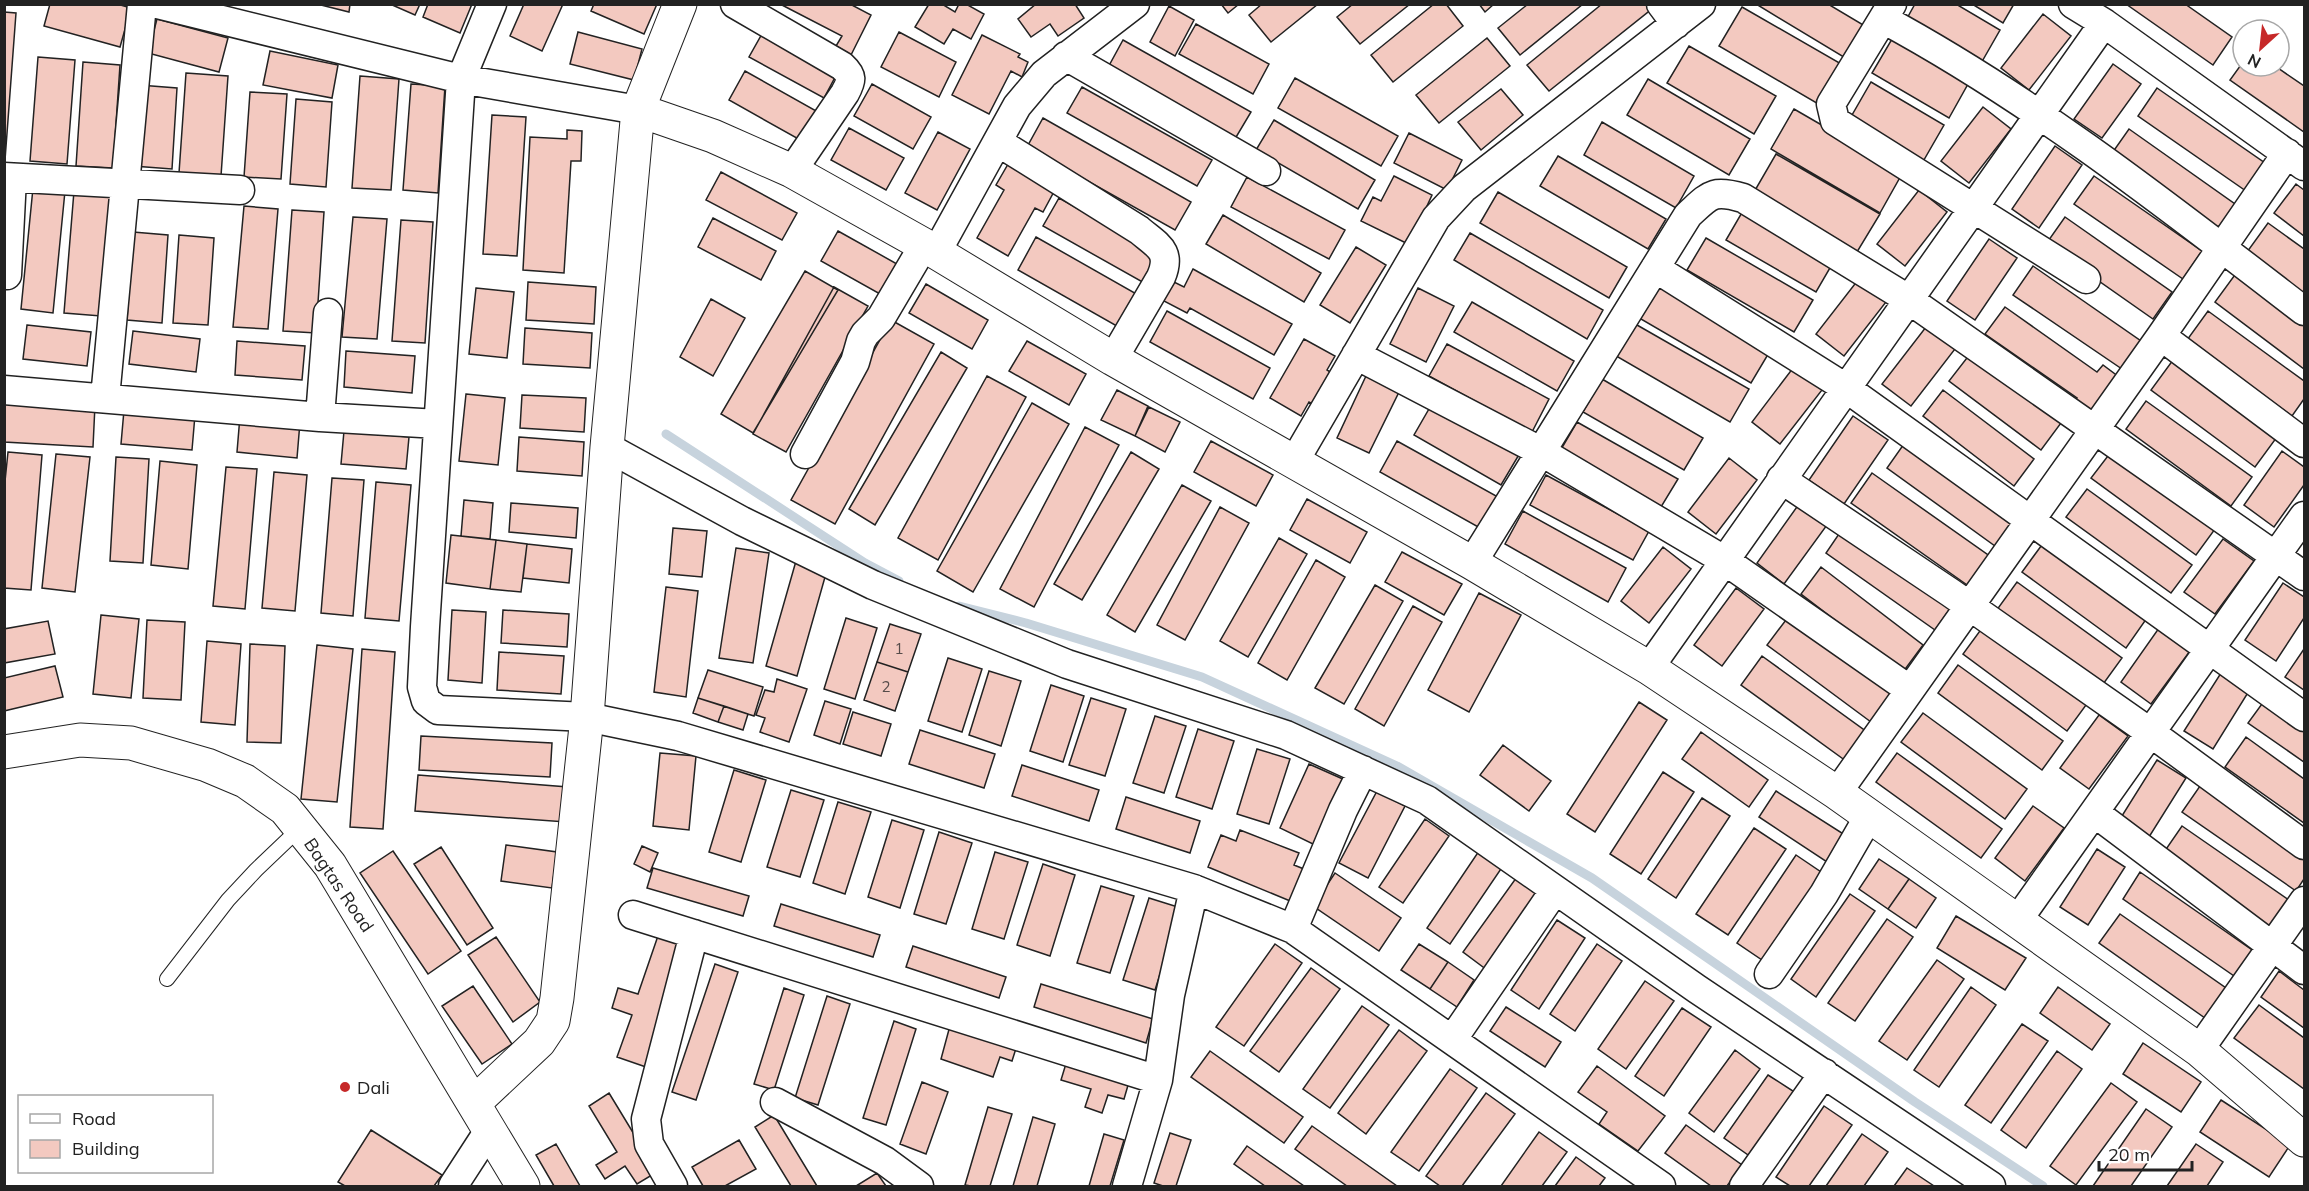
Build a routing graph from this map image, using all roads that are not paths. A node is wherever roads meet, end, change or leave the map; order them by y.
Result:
1 (142, 4) edge
2 (157, 4) edge
3 (492, 4) edge
4 (680, 4) edge
5 (735, 4) edge
6 (1135, 4) edge
7 (1701, 4) edge
8 (2073, 4) edge
9 (1887, 12) edge
10 (1668, 14) edge
11 (2104, 24) junction
12 (1066, 57) junction
13 (461, 79) junction
14 (638, 110) junction
15 (2039, 115) junction
16 (998, 142) junction
17 (2296, 160) edge
18 (792, 171) junction
19 (1266, 171) dead end
20 (8, 178) edge
21 (126, 183) junction
22 (240, 190) dead end
23 (1972, 208) junction
24 (2222, 248) junction
25 (930, 249) junction
26 (1655, 268) junction
27 (7, 275) dead end
28 (2086, 279) dead end
29 (1908, 298) junction
30 (2304, 311) edge
31 (328, 313) dead end
32 (2161, 336) junction
33 (1356, 355) junction
34 (1113, 359) junction
35 (1846, 388) junction
36 (4, 390) edge
37 (105, 398) junction
38 (320, 417) junction
39 (438, 424) junction
40 (2095, 428) junction
41 (2304, 443) edge
42 (607, 447) junction
43 (1540, 452) junction
44 (805, 454) dead end
45 (1294, 462) junction
46 (1781, 479) junction
47 (2304, 516) edge
48 (2031, 521) junction
49 (2277, 556) junction
50 (1725, 560) junction
51 (1472, 563) junction
52 (2304, 576) edge
53 (1970, 607) junction
54 (2210, 650) junction
55 (1649, 668) junction
56 (1910, 690) junction
57 (587, 717) junction
58 (2304, 717) edge
59 (2151, 733) junction
60 (4, 752) edge
61 (1363, 770) junction
62 (1837, 793) junction
63 (2095, 813) junction
64 (1869, 816) junction
65 (300, 828) junction
66 (2304, 844) edge
67 (1194, 889) junction
68 (1555, 890) junction
69 (2304, 901) edge
70 (633, 915) dead end
71 (2017, 921) junction
72 (1293, 929) junction
73 (694, 934) junction
74 (2272, 946) junction
75 (2304, 970) edge
76 (1769, 974) dead end
77 (167, 979) dead end
78 (1452, 1040) junction
79 (2199, 1050) junction
80 (1824, 1073) junction
81 (1158, 1080) junction
82 (774, 1102) dead end
83 (482, 1116) junction
84 (2304, 1140) edge
85 (453, 1186) edge
86 (523, 1186) edge
87 (673, 1186) edge
88 (919, 1186) edge
89 (1127, 1186) edge
90 (1661, 1186) edge
91 (1744, 1186) edge
92 (1991, 1186) edge

1 - 21 street
2 - 13 street
3 - 13 street
4 - 14 street
5 - 18 street
6 - 12 street
7 - 10 street
8 - 11 street
9 - 15 street
9 - 23 street
10 - 33 street
11 - 15 street
11 - 17 street
12 - 16 street
12 - 19 street
13 - 14 street
13 - 39 street
14 - 18 street
14 - 42 street
15 - 23 street
15 - 24 street
16 - 25 street
16 - 34 street
17 - 24 street
18 - 25 street
20 - 21 street
20 - 27 street
21 - 22 street
21 - 37 street
23 - 28 street
23 - 29 street
24 - 30 street
24 - 32 street
25 - 34 street
25 - 44 street
26 - 29 street
26 - 35 street
26 - 43 street
29 - 35 street
29 - 40 street
31 - 38 street
32 - 40 street
32 - 41 street
33 - 43 street
33 - 45 street
34 - 45 street
35 - 46 street
35 - 48 street
36 - 37 street
37 - 38 street
38 - 39 street
39 - 57 street
40 - 48 street
40 - 49 street
42 - 57 street
42 - 61 street
43 - 50 street
43 - 51 street
45 - 51 street
46 - 50 street
46 - 53 street
47 - 49 street
48 - 53 street
48 - 54 street
49 - 52 street
49 - 54 street
50 - 55 street
50 - 56 street
51 - 55 street
53 - 56 street
53 - 59 street
54 - 58 street
54 - 59 street
55 - 62 street
56 - 62 street
57 - 67 street
57 - 83 street
59 - 63 street
59 - 66 street
60 - 65 street, Bagtas Road
61 - 68 street
61 - 72 street
62 - 64 street
63 - 71 street
63 - 74 street
64 - 71 street
64 - 76 street
65 - 77 lane
65 - 83 street, Bagtas Road
67 - 72 street
67 - 81 street
68 - 78 street
68 - 80 street
69 - 74 street
70 - 73 street
71 - 79 street
72 - 78 street
73 - 81 street
73 - 87 street
74 - 75 street
74 - 79 street
78 - 90 street
79 - 84 street
80 - 91 street
80 - 92 street
81 - 89 street
82 - 88 street
83 - 85 street
83 - 86 street, Bagtas Road

